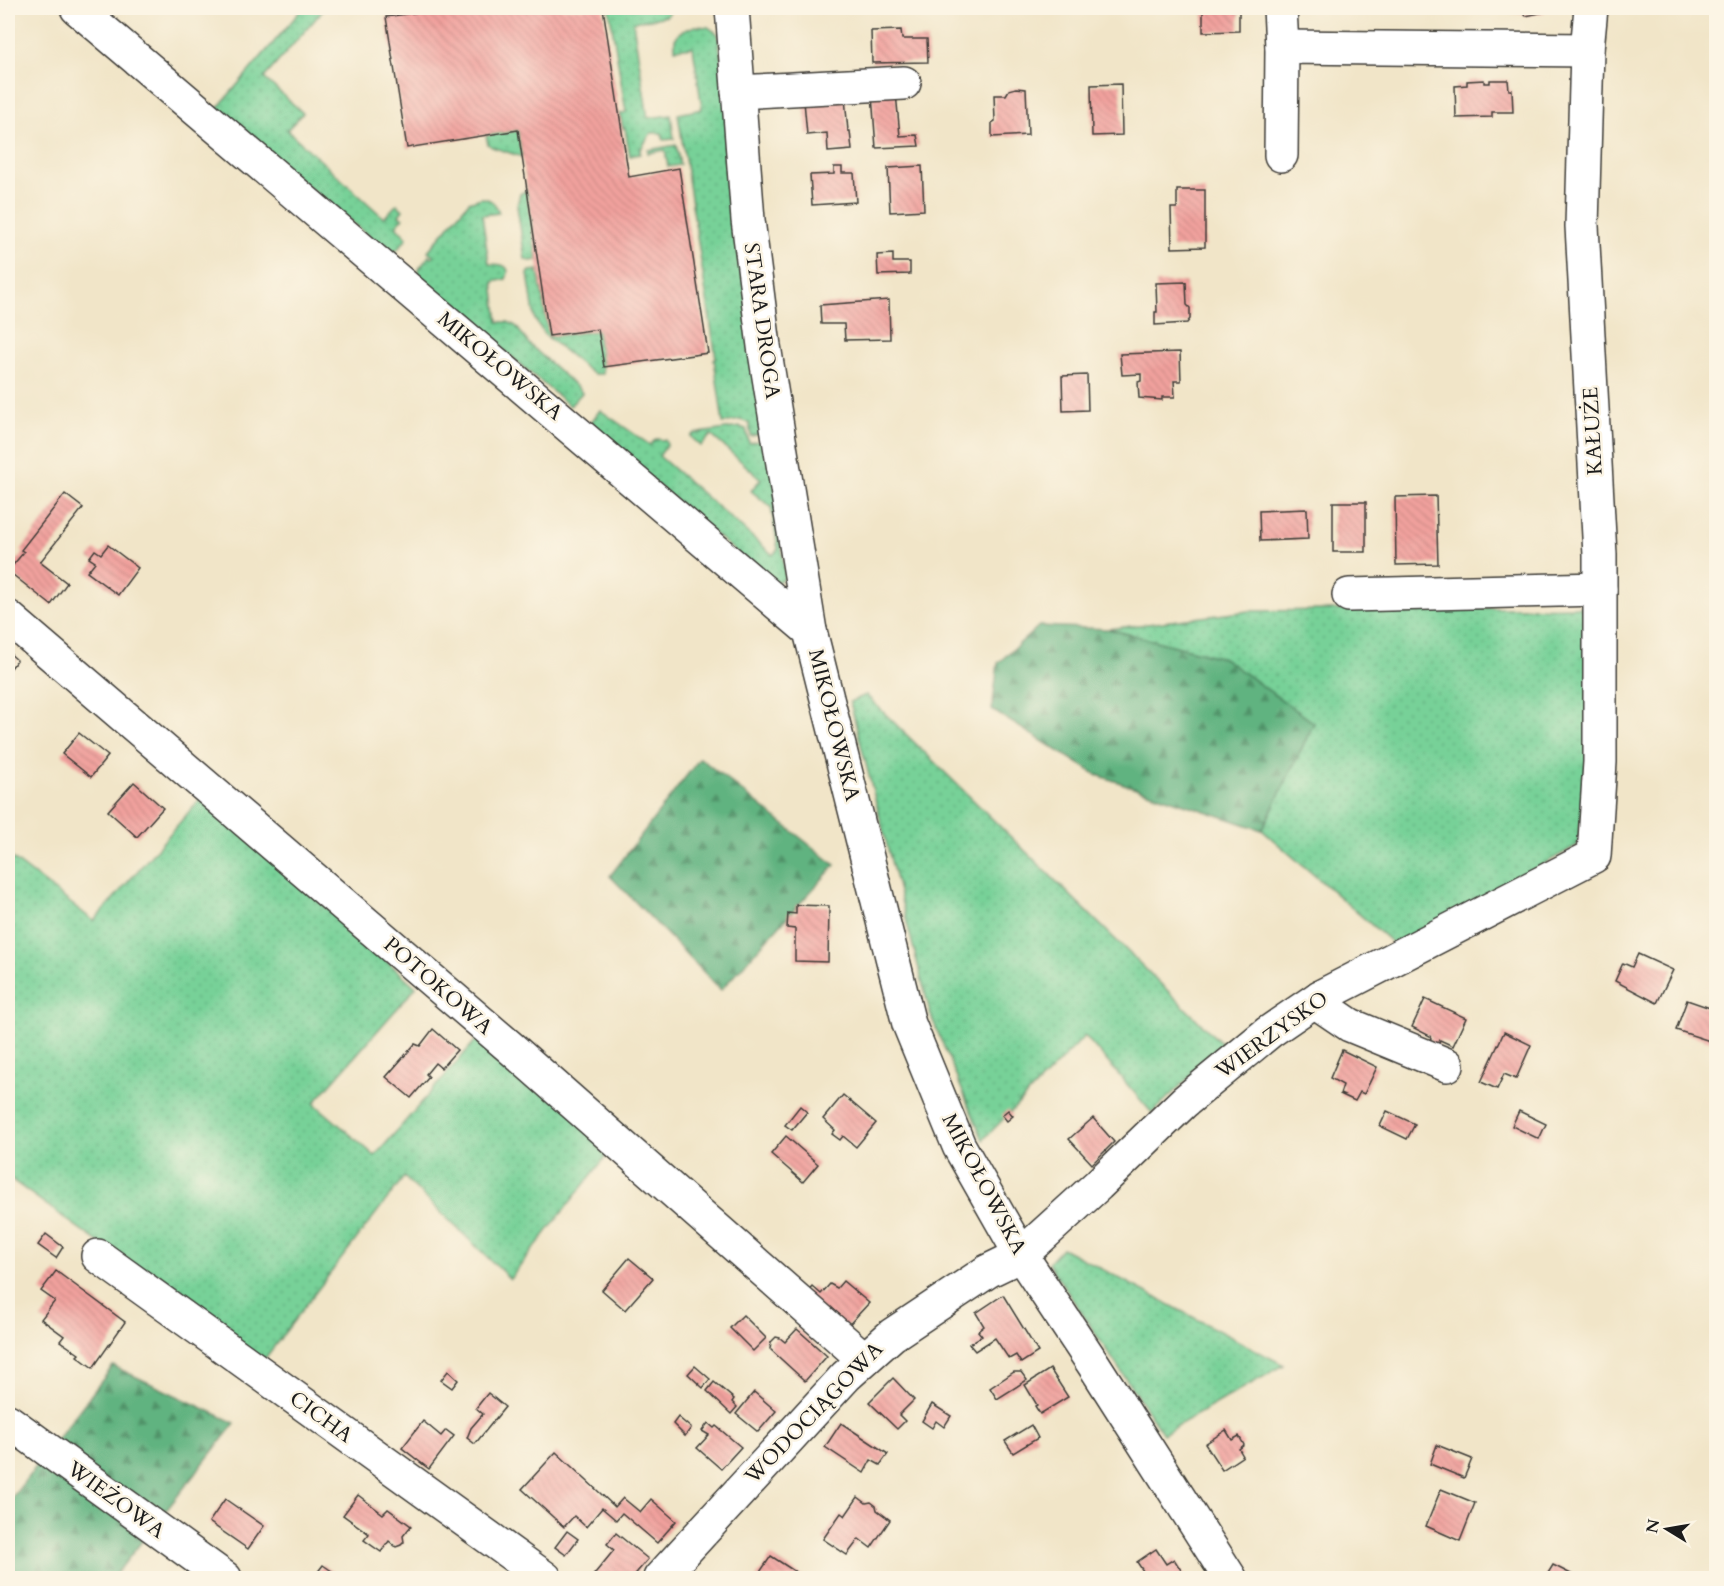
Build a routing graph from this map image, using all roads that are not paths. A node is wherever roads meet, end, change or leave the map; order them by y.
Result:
1 (77, 8) edge
2 (732, 8) edge
3 (1280, 8) edge
4 (1591, 8) edge
5 (1281, 47) junction
6 (1587, 50) junction
7 (904, 83) dead end
8 (738, 92) junction
9 (1281, 155) dead end
10 (1600, 589) junction
11 (1349, 594) dead end
12 (8, 617) edge
13 (810, 631) junction
14 (1594, 855) joint
15 (1320, 997) junction
16 (1447, 1065) dead end
17 (1021, 1255) junction
18 (98, 1256) dead end
19 (864, 1359) junction
20 (8, 1421) edge
21 (225, 1578) edge
22 (545, 1578) edge
23 (660, 1578) edge
24 (1230, 1578) edge

1 - 13 street, MIKOŁOWSKA
2 - 8 street, STARA DROGA
3 - 5 street
4 - 6 street, KAŁUŻE
5 - 6 street
5 - 9 street
6 - 10 street, KAŁUŻE
7 - 8 street
8 - 13 street, STARA DROGA
10 - 11 street
10 - 14 street, KAŁUŻE
12 - 19 street, POTOKOWA
13 - 17 street, MIKOŁOWSKA
14 - 15 street, WIERZYSKO
15 - 16 street
15 - 17 street, WIERZYSKO
17 - 19 street, WODOCIĄGOWA
17 - 24 street, MIKOŁOWSKA
18 - 22 street, CICHA
19 - 23 street, WODOCIĄGOWA
20 - 21 street, WIEŻOWA

